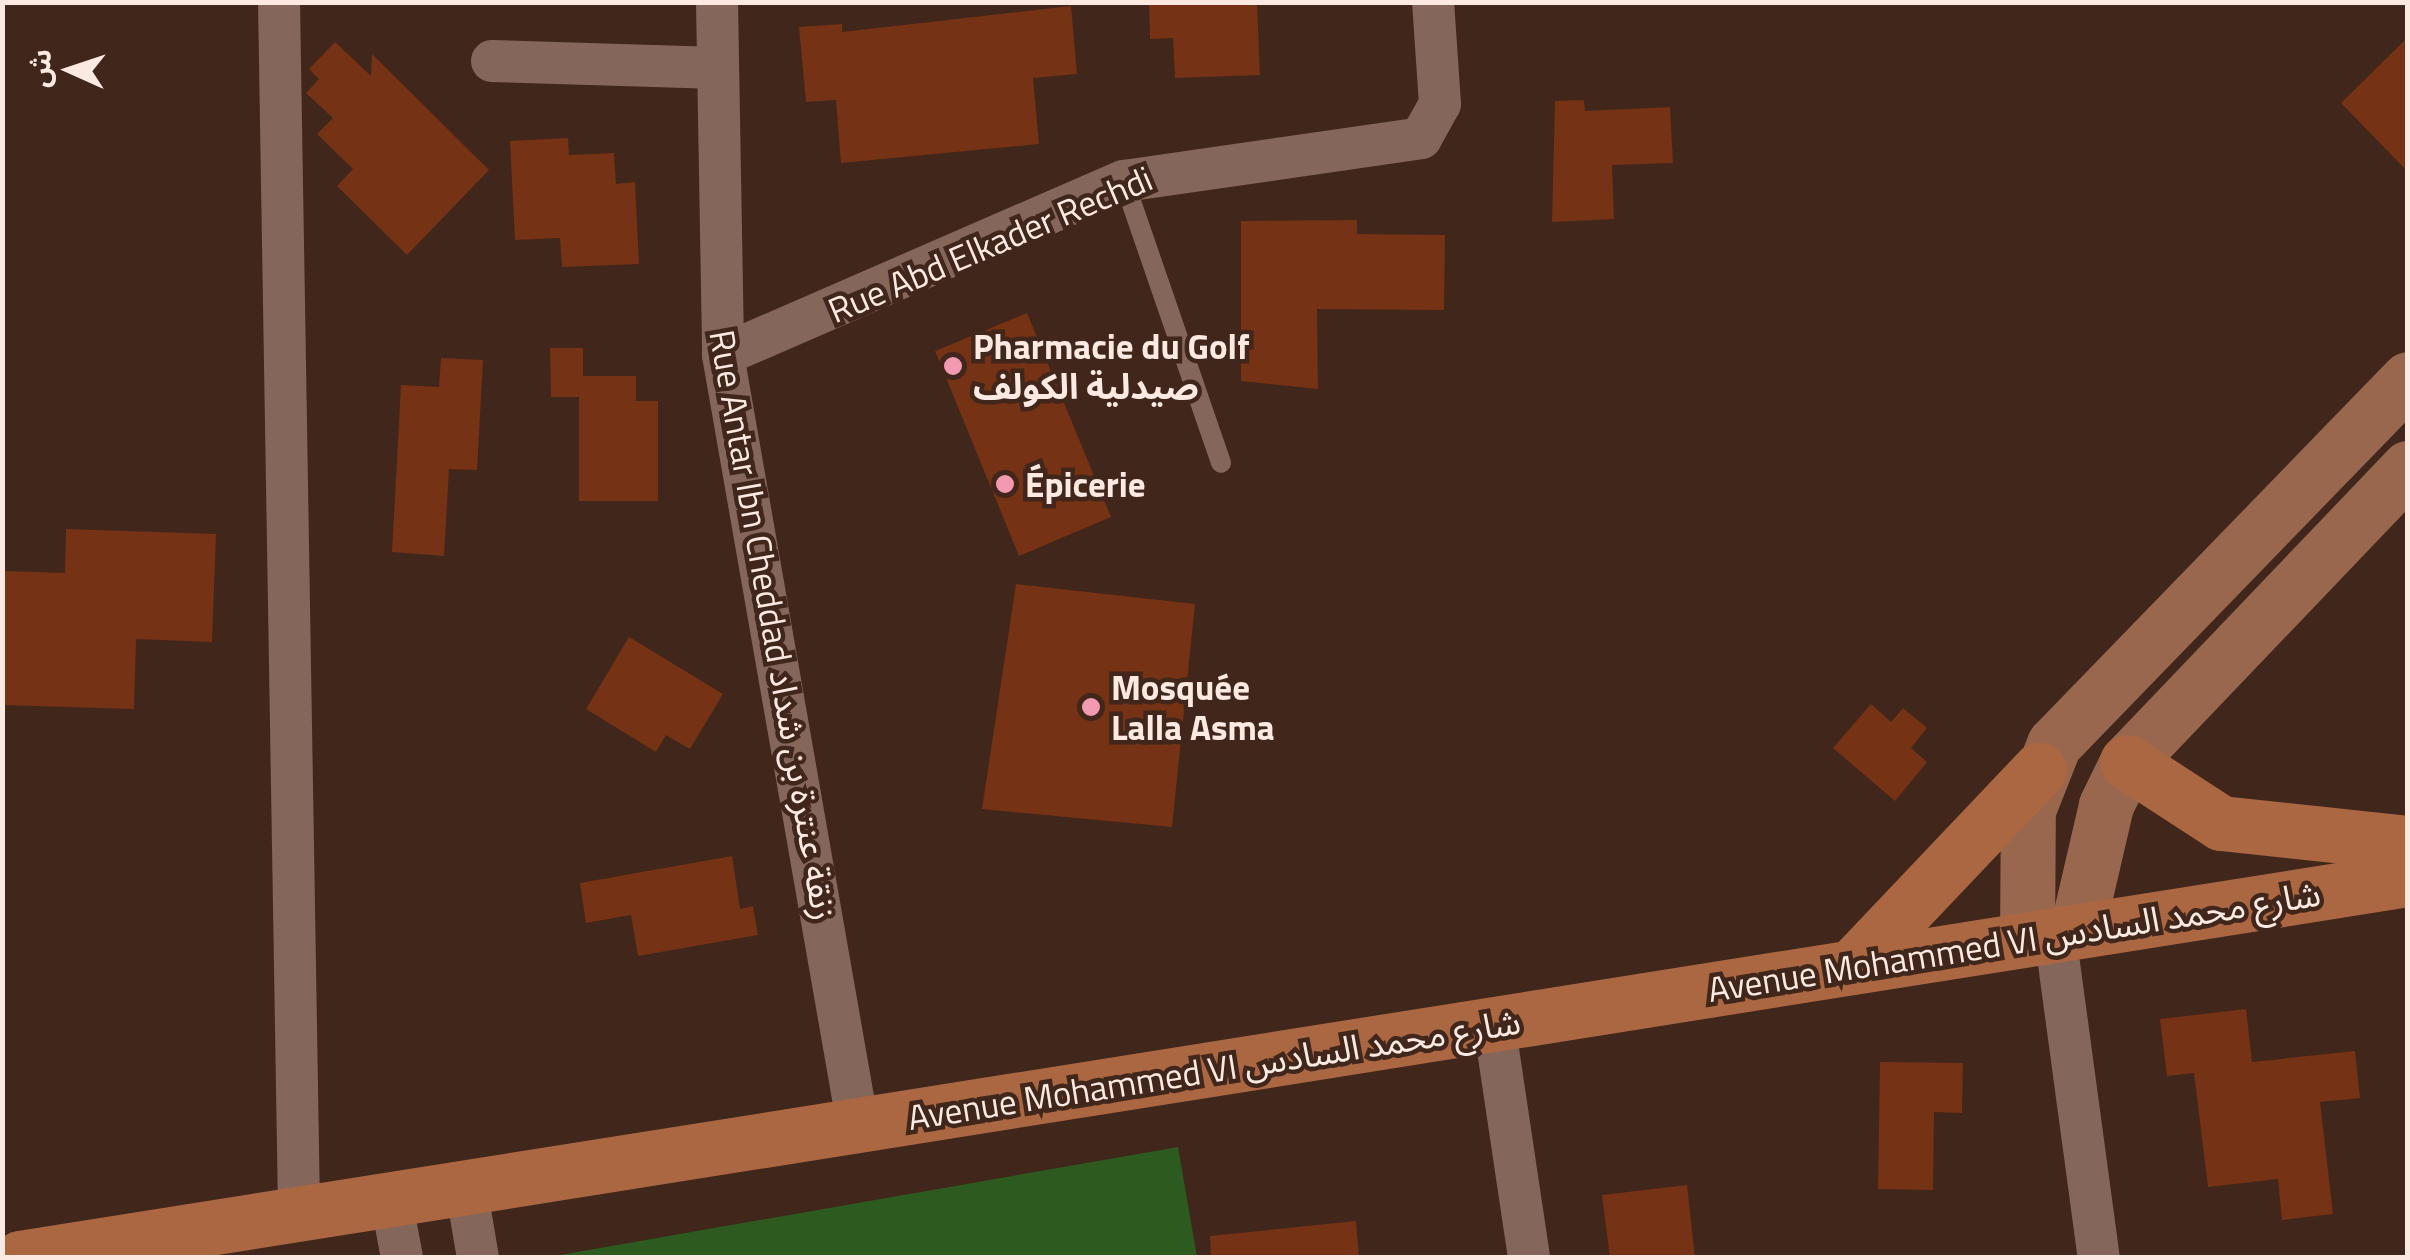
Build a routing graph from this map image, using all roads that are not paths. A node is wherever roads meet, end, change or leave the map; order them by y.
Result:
1 (279, 2) edge
2 (717, 2) edge
3 (1433, 2) edge
4 (492, 61) dead end
5 (718, 68) junction
6 (1124, 180) junction
7 (723, 354) junction
8 (2408, 379) edge
9 (1221, 463) dead end
10 (2408, 468) edge
11 (2128, 762) junction
12 (2039, 770) junction
13 (2408, 843) edge
14 (2408, 879) edge
15 (2053, 934) junction
16 (1852, 967) junction
17 (1494, 1023) junction
18 (858, 1126) junction
19 (466, 1187) junction
20 (391, 1199) junction
21 (298, 1210) junction
22 (20, 1258) edge
23 (402, 1258) edge
24 (478, 1258) edge
25 (1529, 1258) edge
26 (2099, 1258) edge

1 - 21 street
2 - 5 street, Rue Antar Ibn Cheddad زنقة عنترة بن شداد
3 - 6 street, Rue Abd Elkader Rechdi
4 - 5 street
5 - 7 street, Rue Antar Ibn Cheddad زنقة عنترة بن شداد
6 - 7 street, Rue Abd Elkader Rechdi
6 - 9 lane
7 - 18 street, Rue Antar Ibn Cheddad زنقة عنترة بن شداد
8 - 12 street
10 - 11 street
11 - 13 main road
11 - 15 street
12 - 15 street
12 - 16 main road
14 - 15 main road, Avenue Mohammed VI شارع محمد السادس
15 - 16 main road, Avenue Mohammed VI شارع محمد السادس
15 - 26 street
16 - 17 main road, Avenue Mohammed VI شارع محمد السادس
17 - 18 main road, Avenue Mohammed VI شارع محمد السادس
17 - 25 street
18 - 19 main road, Avenue Mohammed VI شارع محمد السادس
19 - 20 main road, Avenue Mohammed VI شارع محمد السادس
19 - 24 street
20 - 21 main road, Avenue Mohammed VI شارع محمد السادس
20 - 23 street
21 - 22 main road, Avenue Mohammed VI شارع محمد السادس

